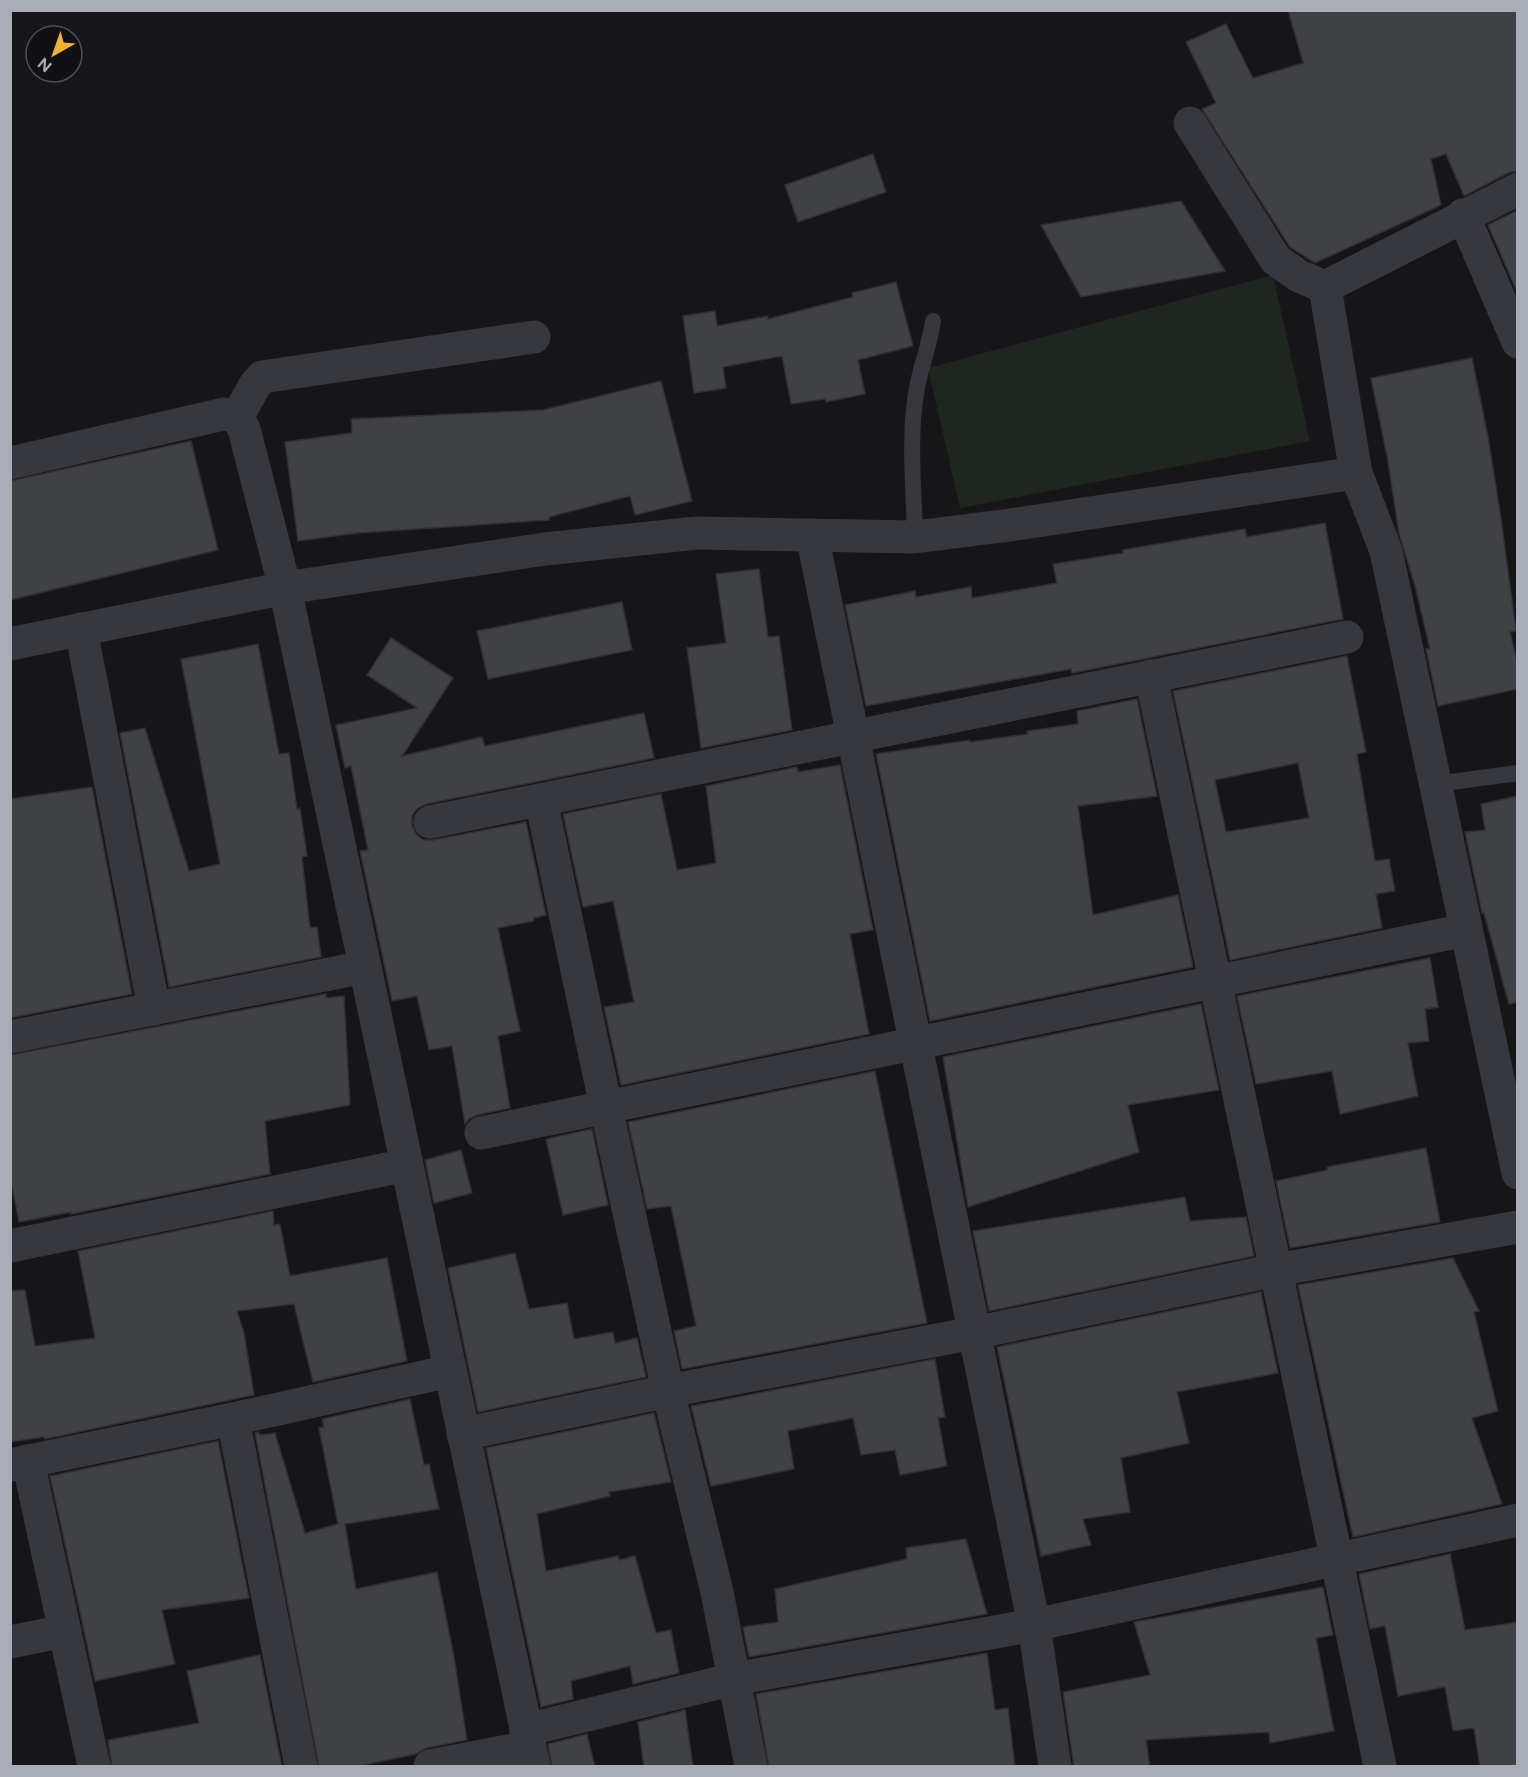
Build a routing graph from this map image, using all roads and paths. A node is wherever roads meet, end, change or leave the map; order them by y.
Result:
1 (1190, 123) dead end
2 (1518, 189) edge
3 (1463, 215) junction
4 (1325, 287) junction
5 (933, 321) dead end
6 (534, 338) dead end
7 (1518, 342) edge
8 (237, 417) junction
9 (10, 463) edge
10 (1356, 473) junction
11 (812, 535) junction
12 (915, 537) junction
13 (285, 588) junction
14 (81, 629) junction
15 (1347, 637) dead end
16 (10, 644) edge
17 (1151, 676) junction
18 (852, 737) junction
19 (1518, 773) edge
20 (1436, 784) junction
21 (541, 800) junction
22 (430, 822) dead end
23 (1467, 930) junction
24 (365, 967) junction
25 (1215, 982) junction
26 (154, 1009) junction
27 (10, 1037) edge
28 (915, 1043) junction
29 (606, 1107) junction
30 (481, 1133) dead end
31 (406, 1166) junction
32 (1518, 1173) edge
33 (1518, 1227) edge
34 (10, 1246) edge
35 (1276, 1270) junction
36 (974, 1333) junction
37 (450, 1371) junction
38 (668, 1391) junction
39 (233, 1419) junction
40 (463, 1434) junction
41 (19, 1463) edge
42 (1518, 1520) edge
43 (1336, 1559) junction
44 (1034, 1625) junction
45 (65, 1631) junction
46 (10, 1642) edge
47 (734, 1679) junction
48 (530, 1748) edge
49 (94, 1767) edge
50 (302, 1767) edge
51 (430, 1767) edge
52 (751, 1767) edge
53 (1055, 1767) edge
54 (1380, 1767) edge

1 - 4 street
2 - 3 street
3 - 4 street
3 - 7 street
4 - 10 street
5 - 12 lane
6 - 8 street
8 - 9 street
8 - 13 street
10 - 12 street
10 - 20 street
11 - 12 street
11 - 13 street
11 - 18 street
13 - 14 street
13 - 24 street
14 - 16 street
14 - 26 street
15 - 17 street
17 - 18 street
17 - 25 street
18 - 21 street
18 - 28 street
19 - 20 lane
20 - 23 street
21 - 22 street
21 - 29 street
23 - 25 street
23 - 32 street
24 - 26 street
24 - 31 street
25 - 28 street
25 - 35 street
26 - 27 street
28 - 29 street
28 - 36 street
29 - 30 street
29 - 38 street
31 - 34 street
31 - 37 street
33 - 35 street
35 - 36 street
35 - 43 street
36 - 38 street
36 - 44 street
37 - 39 street
37 - 40 street
38 - 40 street
38 - 47 street
39 - 41 street
39 - 50 street
40 - 48 street
41 - 45 street
42 - 43 street
43 - 44 street
43 - 54 street
44 - 47 street
44 - 53 street
45 - 46 street
45 - 49 street
47 - 48 street
47 - 52 street
48 - 51 street

